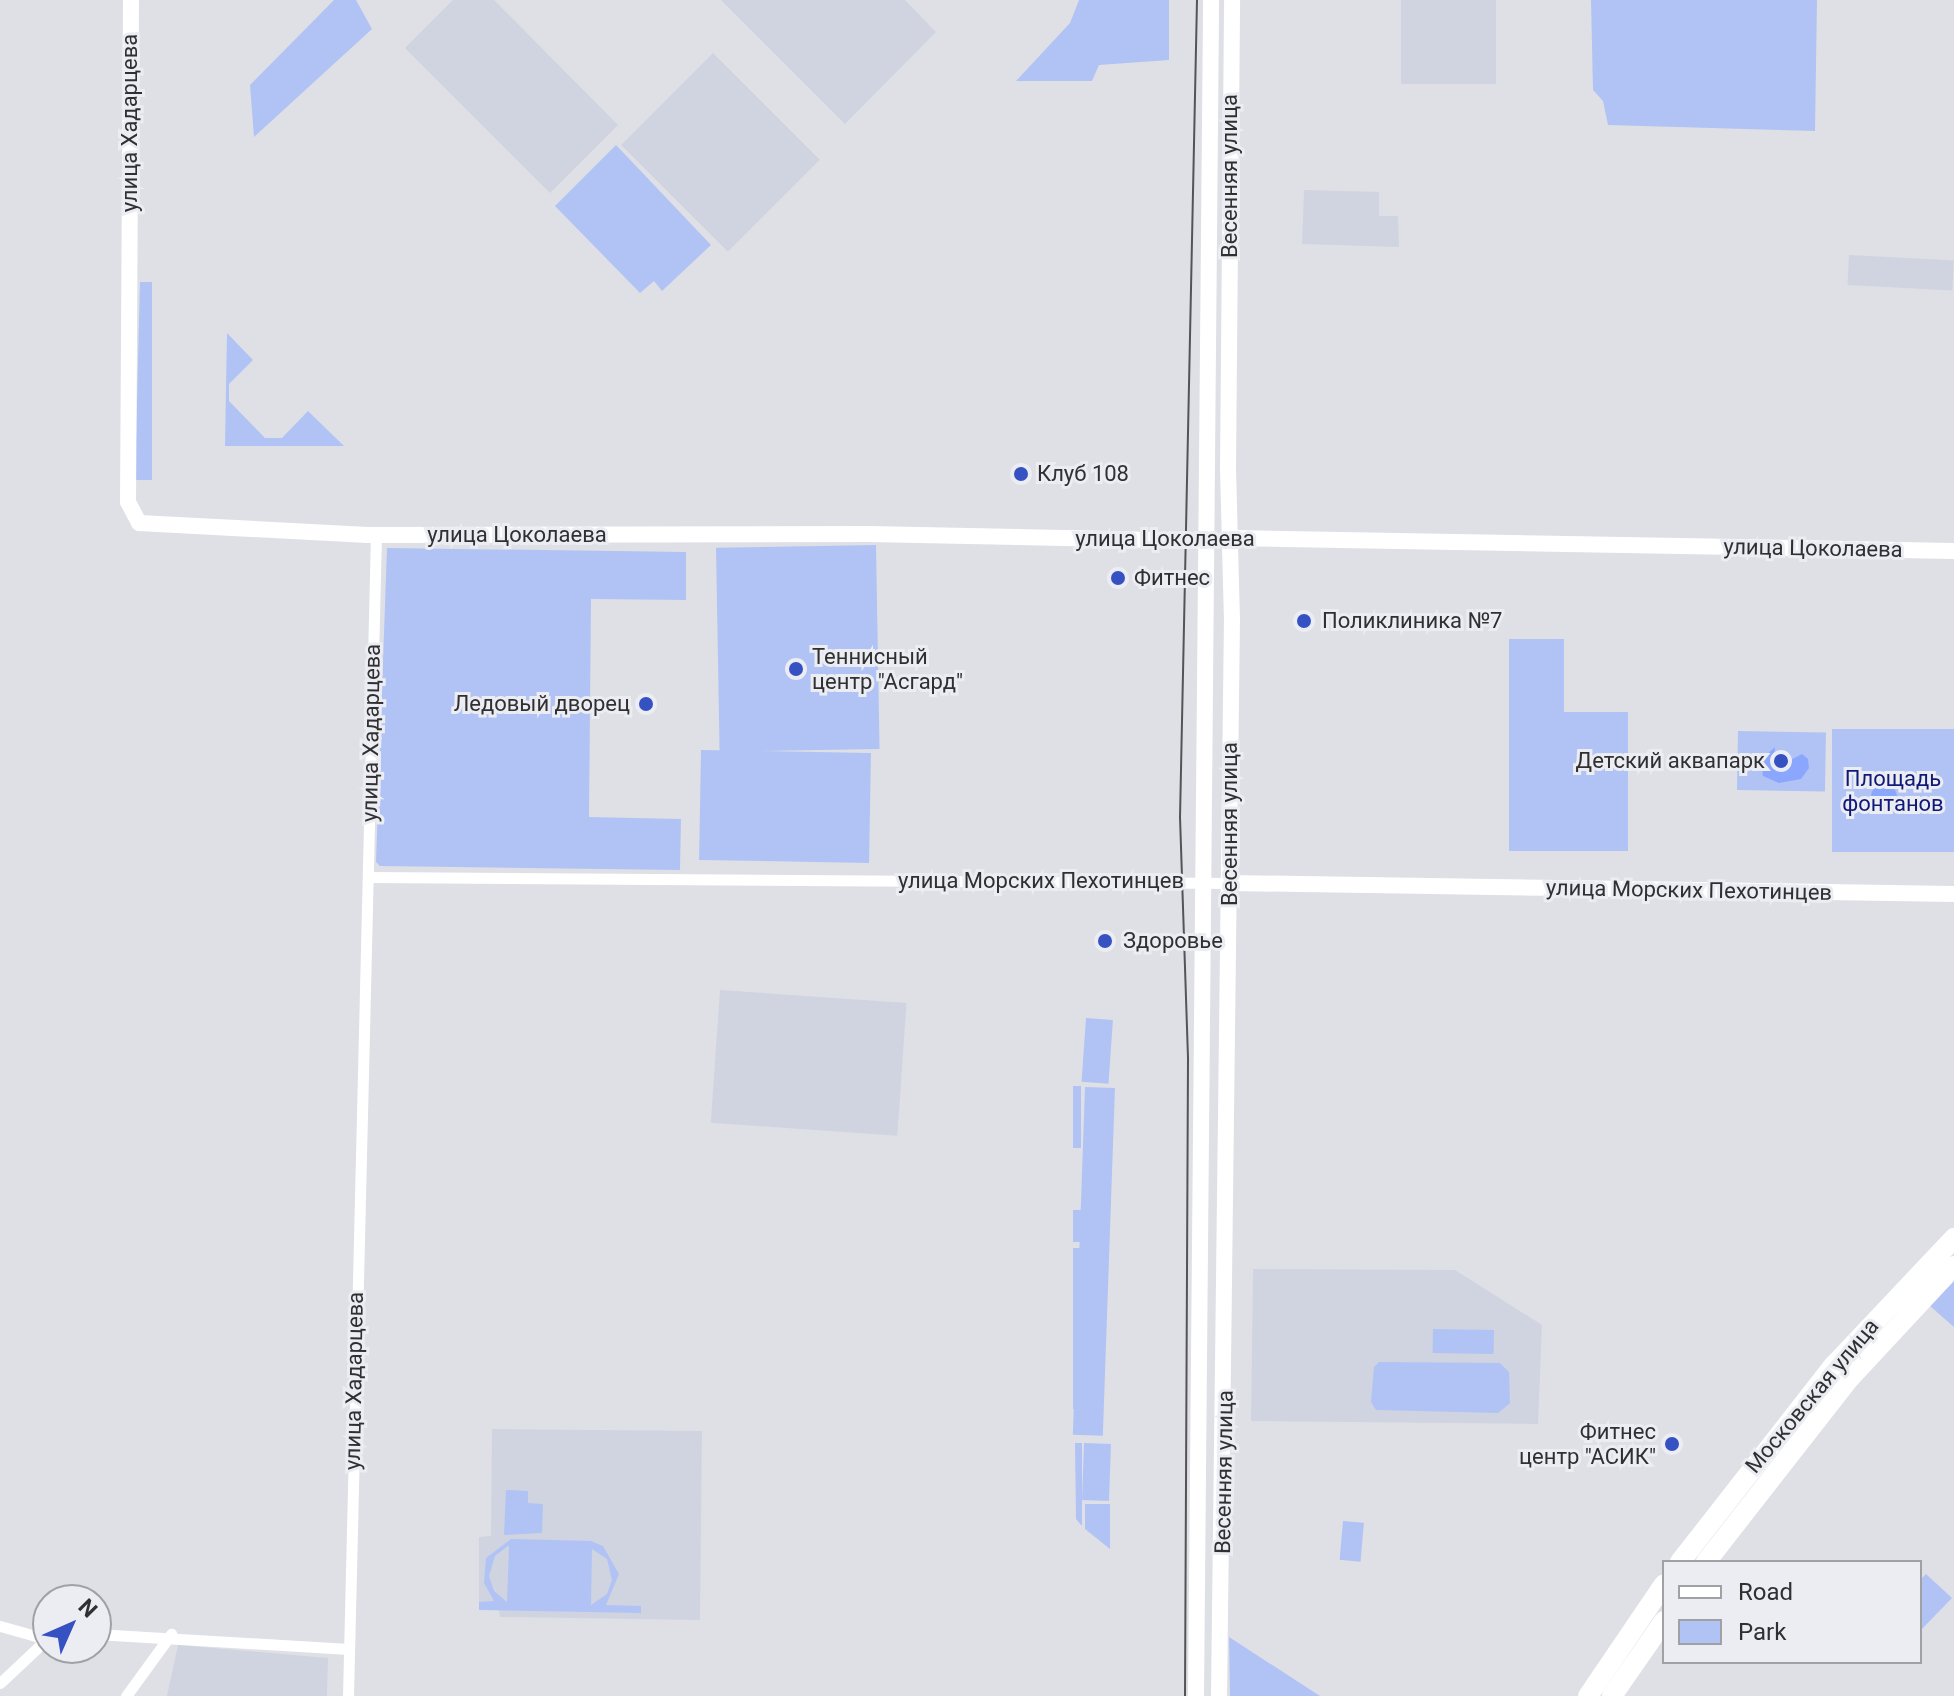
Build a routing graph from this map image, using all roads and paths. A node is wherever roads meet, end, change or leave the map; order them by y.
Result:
1 (131, 0) edge
2 (1211, 0) edge
3 (1232, 0) edge
4 (376, 535) junction
5 (1231, 538) junction
6 (1206, 541) junction
7 (1954, 551) edge
8 (368, 877) junction
9 (1206, 882) junction
10 (1230, 883) junction
11 (1954, 894) edge
12 (1954, 1238) edge
13 (1954, 1266) edge
14 (1682, 1560) edge
15 (1708, 1560) edge
16 (1662, 1587) edge
17 (1662, 1624) edge
18 (0, 1626) edge
19 (32, 1634) edge
20 (112, 1634) edge
21 (171, 1634) junction
22 (349, 1649) junction
23 (32, 1652) edge
24 (0, 1683) edge
25 (126, 1696) edge
26 (348, 1696) edge
27 (1196, 1696) edge
28 (1219, 1696) edge
29 (1588, 1696) edge
30 (1612, 1696) edge

1 - 4 street, улица Хадарцева
2 - 6 street, Весенняя улица
3 - 5 street, Весенняя улица
4 - 6 street, улица Цоколаева
4 - 8 street, улица Хадарцева
5 - 6 street, улица Цоколаева
5 - 7 street, улица Цоколаева
5 - 10 street, Весенняя улица
6 - 9 street, Весенняя улица
8 - 9 street, улица Морских Пехотинцев
8 - 22 street, улица Хадарцева
9 - 10 street, улица Морских Пехотинцев
9 - 27 street, Весенняя улица
10 - 11 street, улица Морских Пехотинцев
10 - 28 street, Весенняя улица
12 - 14 highway, Московская улица
13 - 15 highway, Московская улица
16 - 29 highway
17 - 30 highway
18 - 19 street
20 - 21 street
21 - 22 street
21 - 25 street
22 - 26 street, улица Хадарцева
23 - 24 street

